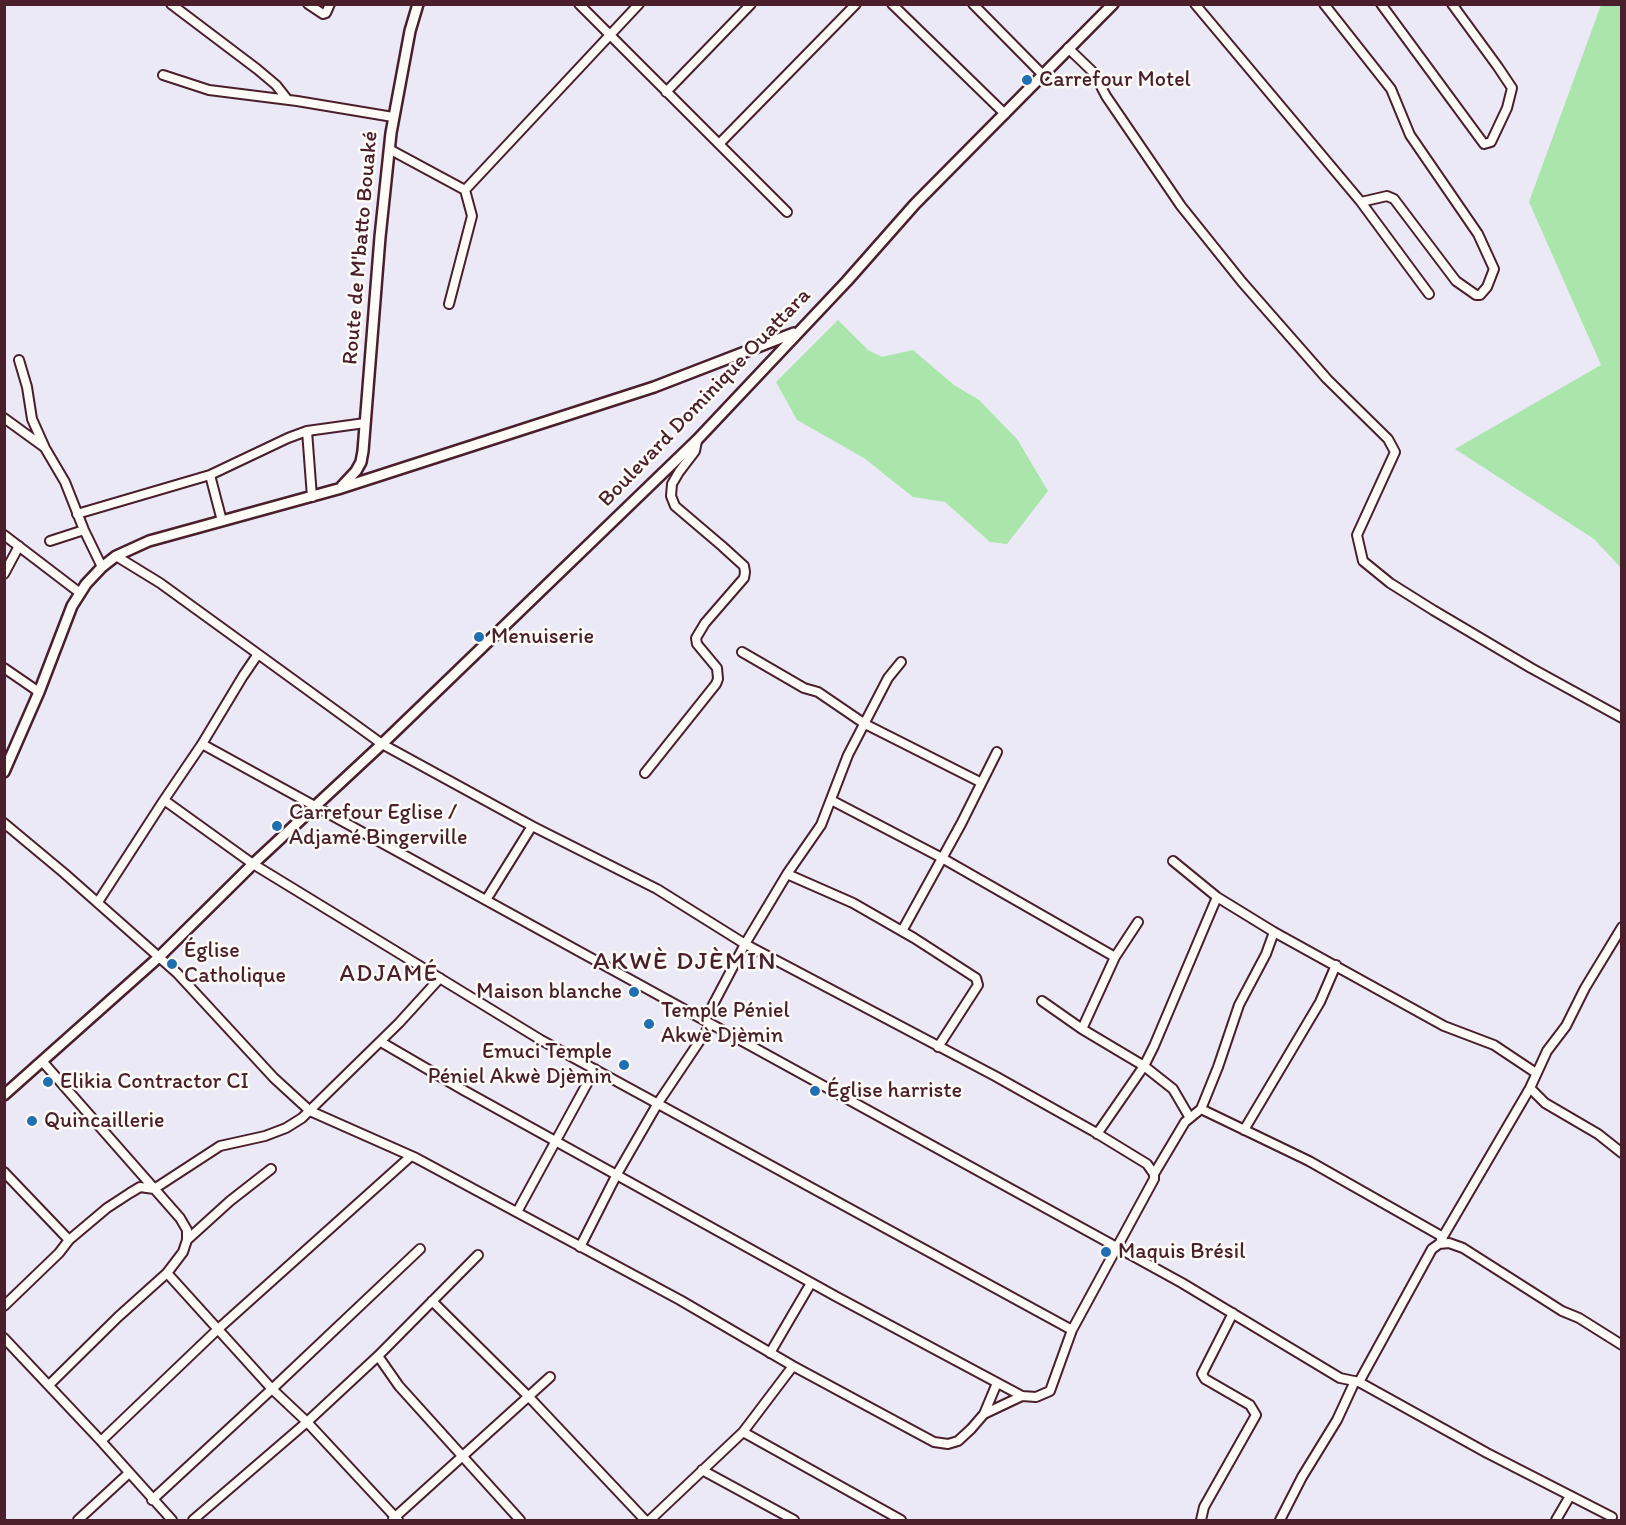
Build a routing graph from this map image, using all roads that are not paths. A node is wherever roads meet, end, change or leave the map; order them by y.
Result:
1 (171, 4) edge
2 (308, 4) edge
3 (330, 4) edge
4 (418, 4) edge
5 (579, 4) edge
6 (639, 4) edge
7 (751, 4) edge
8 (856, 4) edge
9 (892, 4) edge
10 (973, 4) edge
11 (1113, 4) edge
12 (1195, 4) edge
13 (1324, 4) edge
14 (1380, 4) edge
15 (1452, 4) edge
16 (610, 35) junction
17 (1068, 48) junction
18 (163, 75) dead end
19 (1043, 75) junction
20 (666, 92) junction
21 (287, 99) junction
22 (1005, 114) junction
23 (393, 117) junction
24 (719, 144) junction
25 (389, 149) junction
26 (465, 190) junction
27 (1361, 202) junction
28 (787, 212) dead end
29 (1430, 294) dead end
30 (449, 304) dead end
31 (798, 332) junction
32 (19, 360) dead end
33 (4, 418) edge
34 (365, 423) junction
35 (307, 431) junction
36 (697, 440) junction
37 (45, 448) junction
38 (210, 475) junction
39 (338, 489) junction
40 (312, 497) junction
41 (77, 514) junction
42 (222, 521) junction
43 (84, 530) junction
44 (4, 535) edge
45 (50, 541) dead end
46 (19, 546) junction
47 (116, 556) junction
48 (102, 567) junction
49 (4, 574) edge
50 (80, 593) junction
51 (742, 652) dead end
52 (258, 654) junction
53 (901, 662) dead end
54 (4, 668) edge
55 (39, 692) junction
56 (1622, 718) edge
57 (865, 724) junction
58 (202, 744) junction
59 (382, 744) junction
60 (997, 752) dead end
61 (4, 772) edge
62 (645, 773) dead end
63 (980, 783) junction
64 (164, 800) junction
65 (831, 800) junction
66 (313, 806) junction
67 (4, 823) edge
68 (532, 826) junction
69 (942, 858) junction
70 (1173, 861) dead end
71 (253, 864) junction
72 (788, 874) junction
73 (1217, 897) junction
74 (486, 900) junction
75 (98, 902) junction
76 (1138, 922) dead end
77 (1622, 927) edge
78 (902, 931) junction
79 (1274, 932) junction
80 (745, 944) junction
81 (159, 957) junction
82 (1115, 957) junction
83 (1336, 965) junction
84 (440, 978) junction
85 (1042, 1001) dead end
86 (708, 1022) junction
87 (1082, 1029) junction
88 (381, 1042) junction
89 (938, 1047) junction
90 (42, 1061) junction
91 (1144, 1066) junction
92 (595, 1070) junction
93 (1536, 1073) junction
94 (1530, 1088) junction
95 (4, 1095) edge
96 (658, 1103) junction
97 (1201, 1109) junction
98 (310, 1111) junction
99 (1190, 1118) junction
100 (1244, 1130) junction
101 (1098, 1134) junction
102 (555, 1140) junction
103 (1622, 1153) edge
104 (411, 1156) junction
105 (271, 1169) dead end
106 (4, 1172) edge
107 (617, 1174) junction
108 (1154, 1174) junction
109 (154, 1189) junction
110 (517, 1212) junction
111 (69, 1240) junction
112 (187, 1240) junction
113 (1441, 1240) junction
114 (580, 1246) junction
115 (1116, 1248) junction
116 (420, 1249) dead end
117 (478, 1255) dead end
118 (167, 1273) junction
119 (811, 1283) junction
120 (432, 1301) junction
121 (4, 1306) edge
122 (1233, 1313) junction
123 (217, 1330) junction
124 (1072, 1330) junction
125 (4, 1338) edge
126 (1622, 1345) edge
127 (770, 1353) junction
128 (378, 1356) junction
129 (793, 1366) junction
130 (550, 1377) dead end
131 (1357, 1382) junction
132 (997, 1383) junction
133 (49, 1385) junction
134 (272, 1389) junction
135 (1022, 1396) junction
136 (529, 1397) junction
137 (984, 1414) junction
138 (307, 1422) junction
139 (743, 1432) junction
140 (101, 1441) junction
141 (464, 1457) junction
142 (702, 1470) junction
143 (129, 1473) junction
144 (1570, 1496) junction
145 (153, 1500) junction
146 (1612, 1517) dead end
147 (395, 1519) edge
148 (78, 1521) edge
149 (172, 1521) edge
150 (194, 1521) edge
151 (520, 1521) edge
152 (648, 1521) edge
153 (794, 1521) edge
154 (901, 1521) edge
155 (1201, 1521) edge
156 (1280, 1521) edge
157 (1556, 1521) edge

1 - 21 street
2 - 3 street
4 - 23 street, Route de M'batto Bouaké
5 - 16 street
6 - 16 street
7 - 20 street
8 - 24 street
9 - 22 street
10 - 19 street
11 - 17 street, Boulevard Dominique Ouattara
12 - 27 street
13 - 27 street
14 - 15 street
16 - 20 street
16 - 26 street
17 - 19 street, Boulevard Dominique Ouattara
17 - 56 street
18 - 21 street
19 - 22 street, Boulevard Dominique Ouattara
20 - 24 street
21 - 23 street
22 - 31 street, Boulevard Dominique Ouattara
23 - 25 street, Route de M'batto Bouaké
24 - 28 street
25 - 26 street
25 - 34 street, Route de M'batto Bouaké
26 - 30 street
27 - 29 street
31 - 36 street, Boulevard Dominique Ouattara
31 - 39 street
32 - 37 street
33 - 37 street
34 - 35 street
34 - 39 street, Route de M'batto Bouaké
35 - 38 street
35 - 40 street
36 - 59 street, Boulevard Dominique Ouattara
36 - 62 street
37 - 41 street
38 - 41 street
38 - 42 street
39 - 40 street
40 - 42 street
41 - 43 street
42 - 47 street
43 - 45 street
43 - 48 street
44 - 46 street
46 - 49 street
46 - 50 street
47 - 48 street
47 - 52 street
48 - 50 street
50 - 55 street
51 - 57 street
52 - 58 street
52 - 59 street
53 - 57 street
54 - 55 street
55 - 61 street
57 - 63 street
57 - 65 street
58 - 64 street
58 - 66 street
59 - 66 street, Boulevard Dominique Ouattara
59 - 68 street
60 - 63 street
63 - 69 street
64 - 71 street
64 - 75 street
65 - 69 street
65 - 72 street
66 - 71 street, Boulevard Dominique Ouattara
66 - 74 street
67 - 75 street
68 - 74 street
68 - 80 street
69 - 78 street
69 - 82 street
70 - 73 street
71 - 81 street, Boulevard Dominique Ouattara
71 - 84 street
72 - 78 street
72 - 80 street
73 - 79 street
73 - 91 street
74 - 86 street
75 - 81 street
76 - 82 street
77 - 93 street
78 - 89 street
79 - 83 street
79 - 97 street
80 - 86 street
80 - 89 street
81 - 90 street, Boulevard Dominique Ouattara
81 - 98 street
82 - 87 street
83 - 93 street
83 - 100 street
84 - 88 street
84 - 92 street
85 - 87 street
86 - 96 street
86 - 115 street
87 - 91 street
88 - 98 street
88 - 102 street
89 - 101 street
90 - 95 street, Boulevard Dominique Ouattara
90 - 109 street
91 - 99 street
91 - 101 street
92 - 96 street
92 - 102 street
93 - 94 street
94 - 103 street
94 - 113 street
96 - 107 street
96 - 124 street
97 - 99 street
97 - 100 street
98 - 104 street
98 - 109 street
99 - 108 street
100 - 113 street
101 - 108 street
102 - 107 street
102 - 110 street
104 - 110 street
104 - 123 street
105 - 112 street
106 - 111 street
107 - 114 street
107 - 119 street
108 - 115 street
109 - 111 street
109 - 112 street
110 - 114 street
111 - 121 street
112 - 118 street
113 - 126 street
113 - 131 street
114 - 127 street
115 - 122 street
115 - 124 street
116 - 134 street
117 - 120 street
118 - 123 street
118 - 133 street
119 - 127 street
119 - 132 street
120 - 128 street
120 - 136 street
122 - 131 street
122 - 155 street
123 - 134 street
123 - 140 street
124 - 135 street
125 - 133 street
127 - 129 street
128 - 138 street
128 - 141 street
129 - 137 street
129 - 139 street
130 - 136 street
131 - 144 street
131 - 156 street
132 - 135 street
132 - 137 street
133 - 140 street
134 - 138 street
134 - 145 street
135 - 137 street
136 - 141 street
136 - 152 street
138 - 147 street
138 - 150 street
139 - 142 street
139 - 154 street
140 - 143 street
141 - 147 street
141 - 151 street
142 - 152 street
142 - 153 street
143 - 145 street
143 - 148 street
144 - 146 street
144 - 157 street
145 - 149 street

